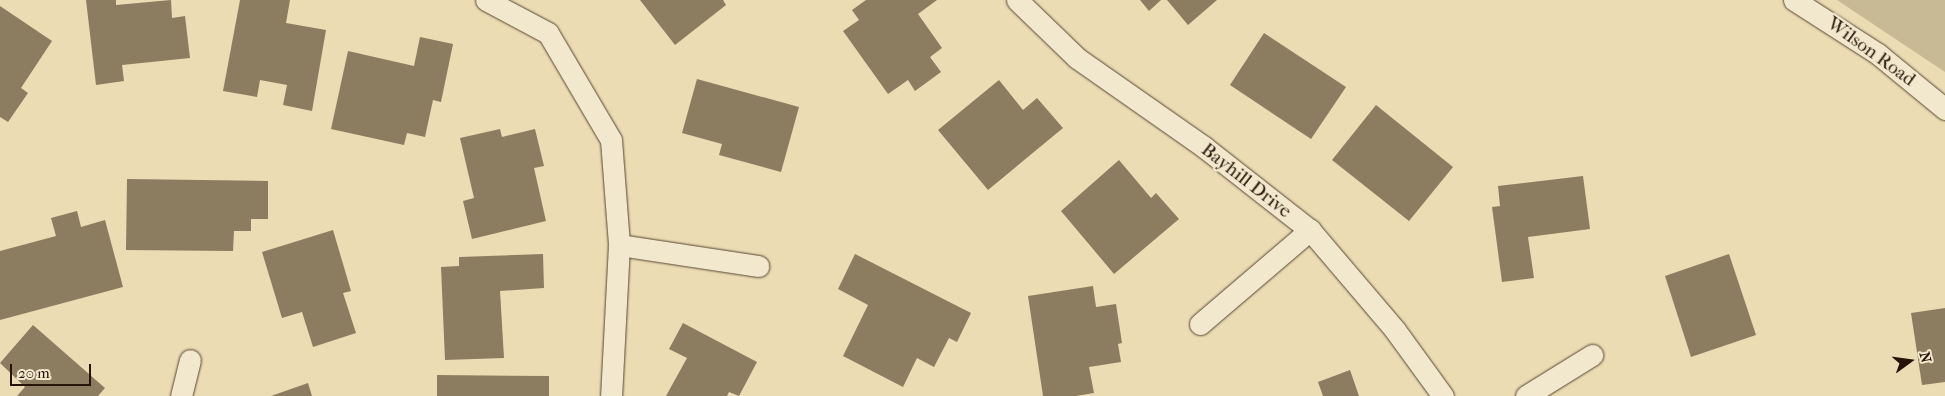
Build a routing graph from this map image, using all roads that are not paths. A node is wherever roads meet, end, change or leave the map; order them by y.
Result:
1 (486, 0) edge
2 (1017, 0) edge
3 (1794, 0) edge
4 (1945, 109) edge
5 (1310, 230) junction
6 (618, 245) junction
7 (758, 266) dead end
8 (1200, 324) dead end
9 (1592, 355) dead end
10 (190, 360) dead end
11 (181, 396) edge
12 (611, 396) edge
13 (1442, 396) edge
14 (1526, 396) edge

1 - 6 street
2 - 5 street, Bayhill Drive
3 - 4 street, Wilson Road
5 - 8 street
5 - 13 street, Bayhill Drive
6 - 7 street
6 - 12 street
9 - 14 street
10 - 11 street

